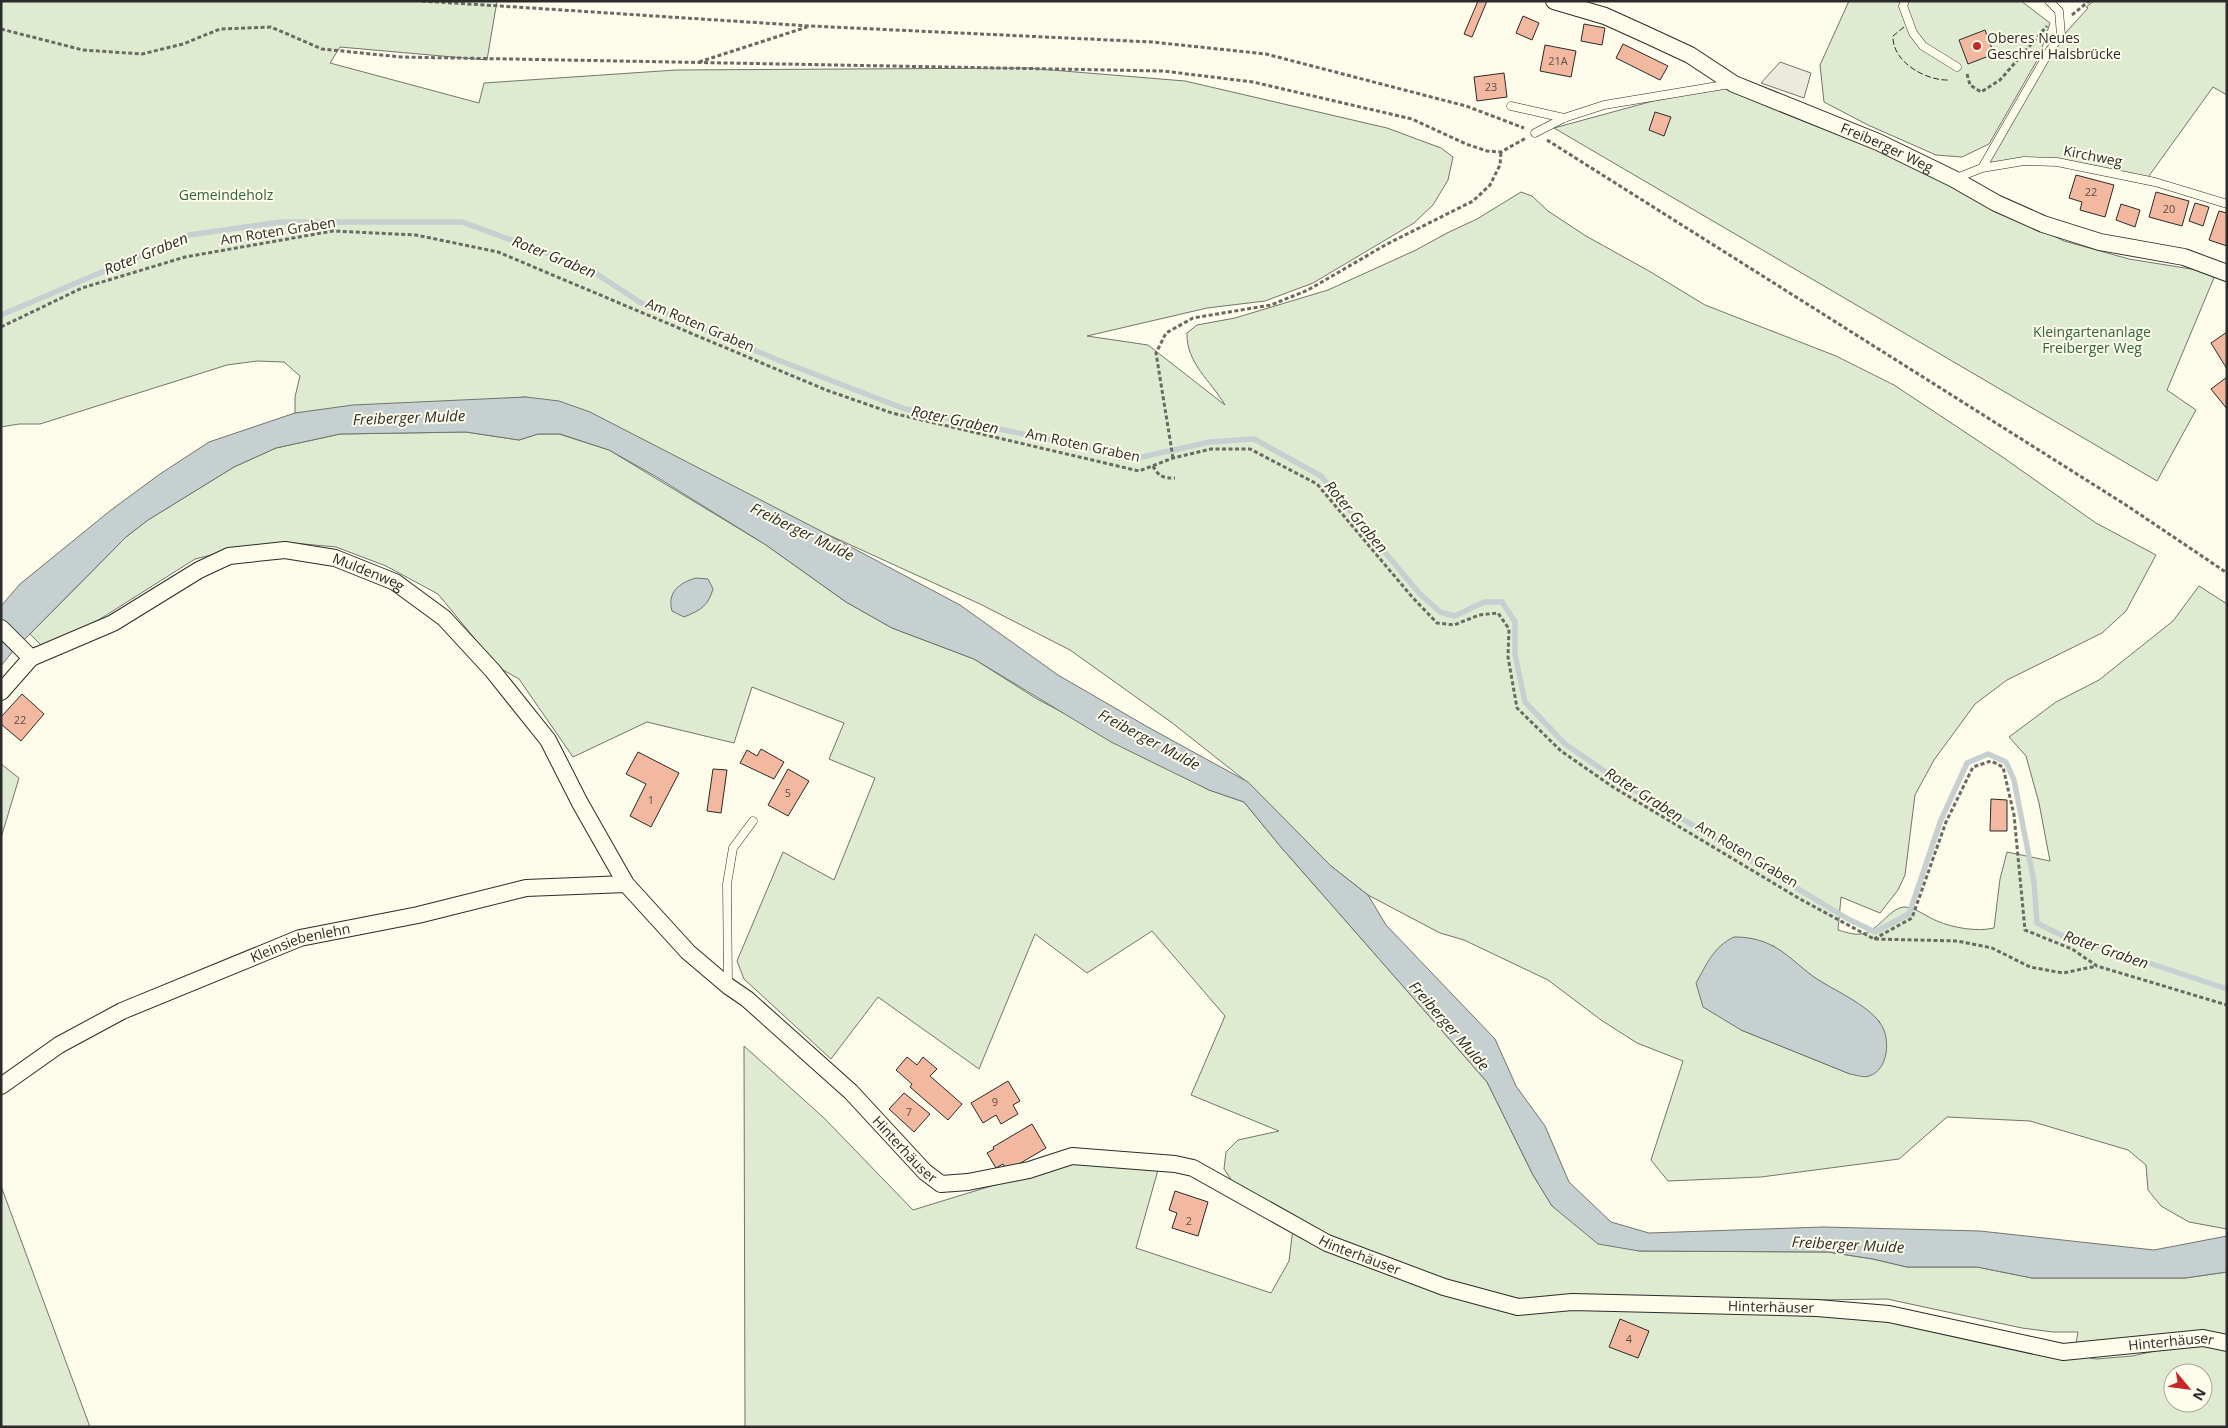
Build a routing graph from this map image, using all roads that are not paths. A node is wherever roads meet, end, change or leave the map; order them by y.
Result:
1 (1554, 1) edge
2 (1905, 1) edge
3 (2049, 1) edge
4 (1957, 67) road end
5 (1734, 84) junction
6 (1511, 106) dead end
7 (1564, 118) junction
8 (1536, 132) road end
9 (1982, 168) junction
10 (1954, 179) junction
11 (2227, 204) edge
12 (2227, 273) edge
13 (1, 628) edge
14 (26, 653) junction
15 (1, 692) edge
16 (753, 821) dead end
17 (626, 884) junction
18 (728, 986) junction
19 (1, 1086) edge
20 (2227, 1342) edge

1 - 5 street, Freiberger Weg
2 - 4 lane
3 - 9 lane
5 - 7 lane
5 - 10 street, Freiberger Weg
6 - 7 lane
7 - 8 lane
9 - 10 lane, Kirchweg
9 - 11 lane, Kirchweg
10 - 12 street, Freiberger Weg
13 - 14 street
14 - 15 street, Muldenweg
14 - 17 street, Muldenweg
16 - 18 lane
17 - 18 street, Hinterhäuser
17 - 19 street, Kleinsiebenlehn
18 - 20 street, Hinterhäuser

